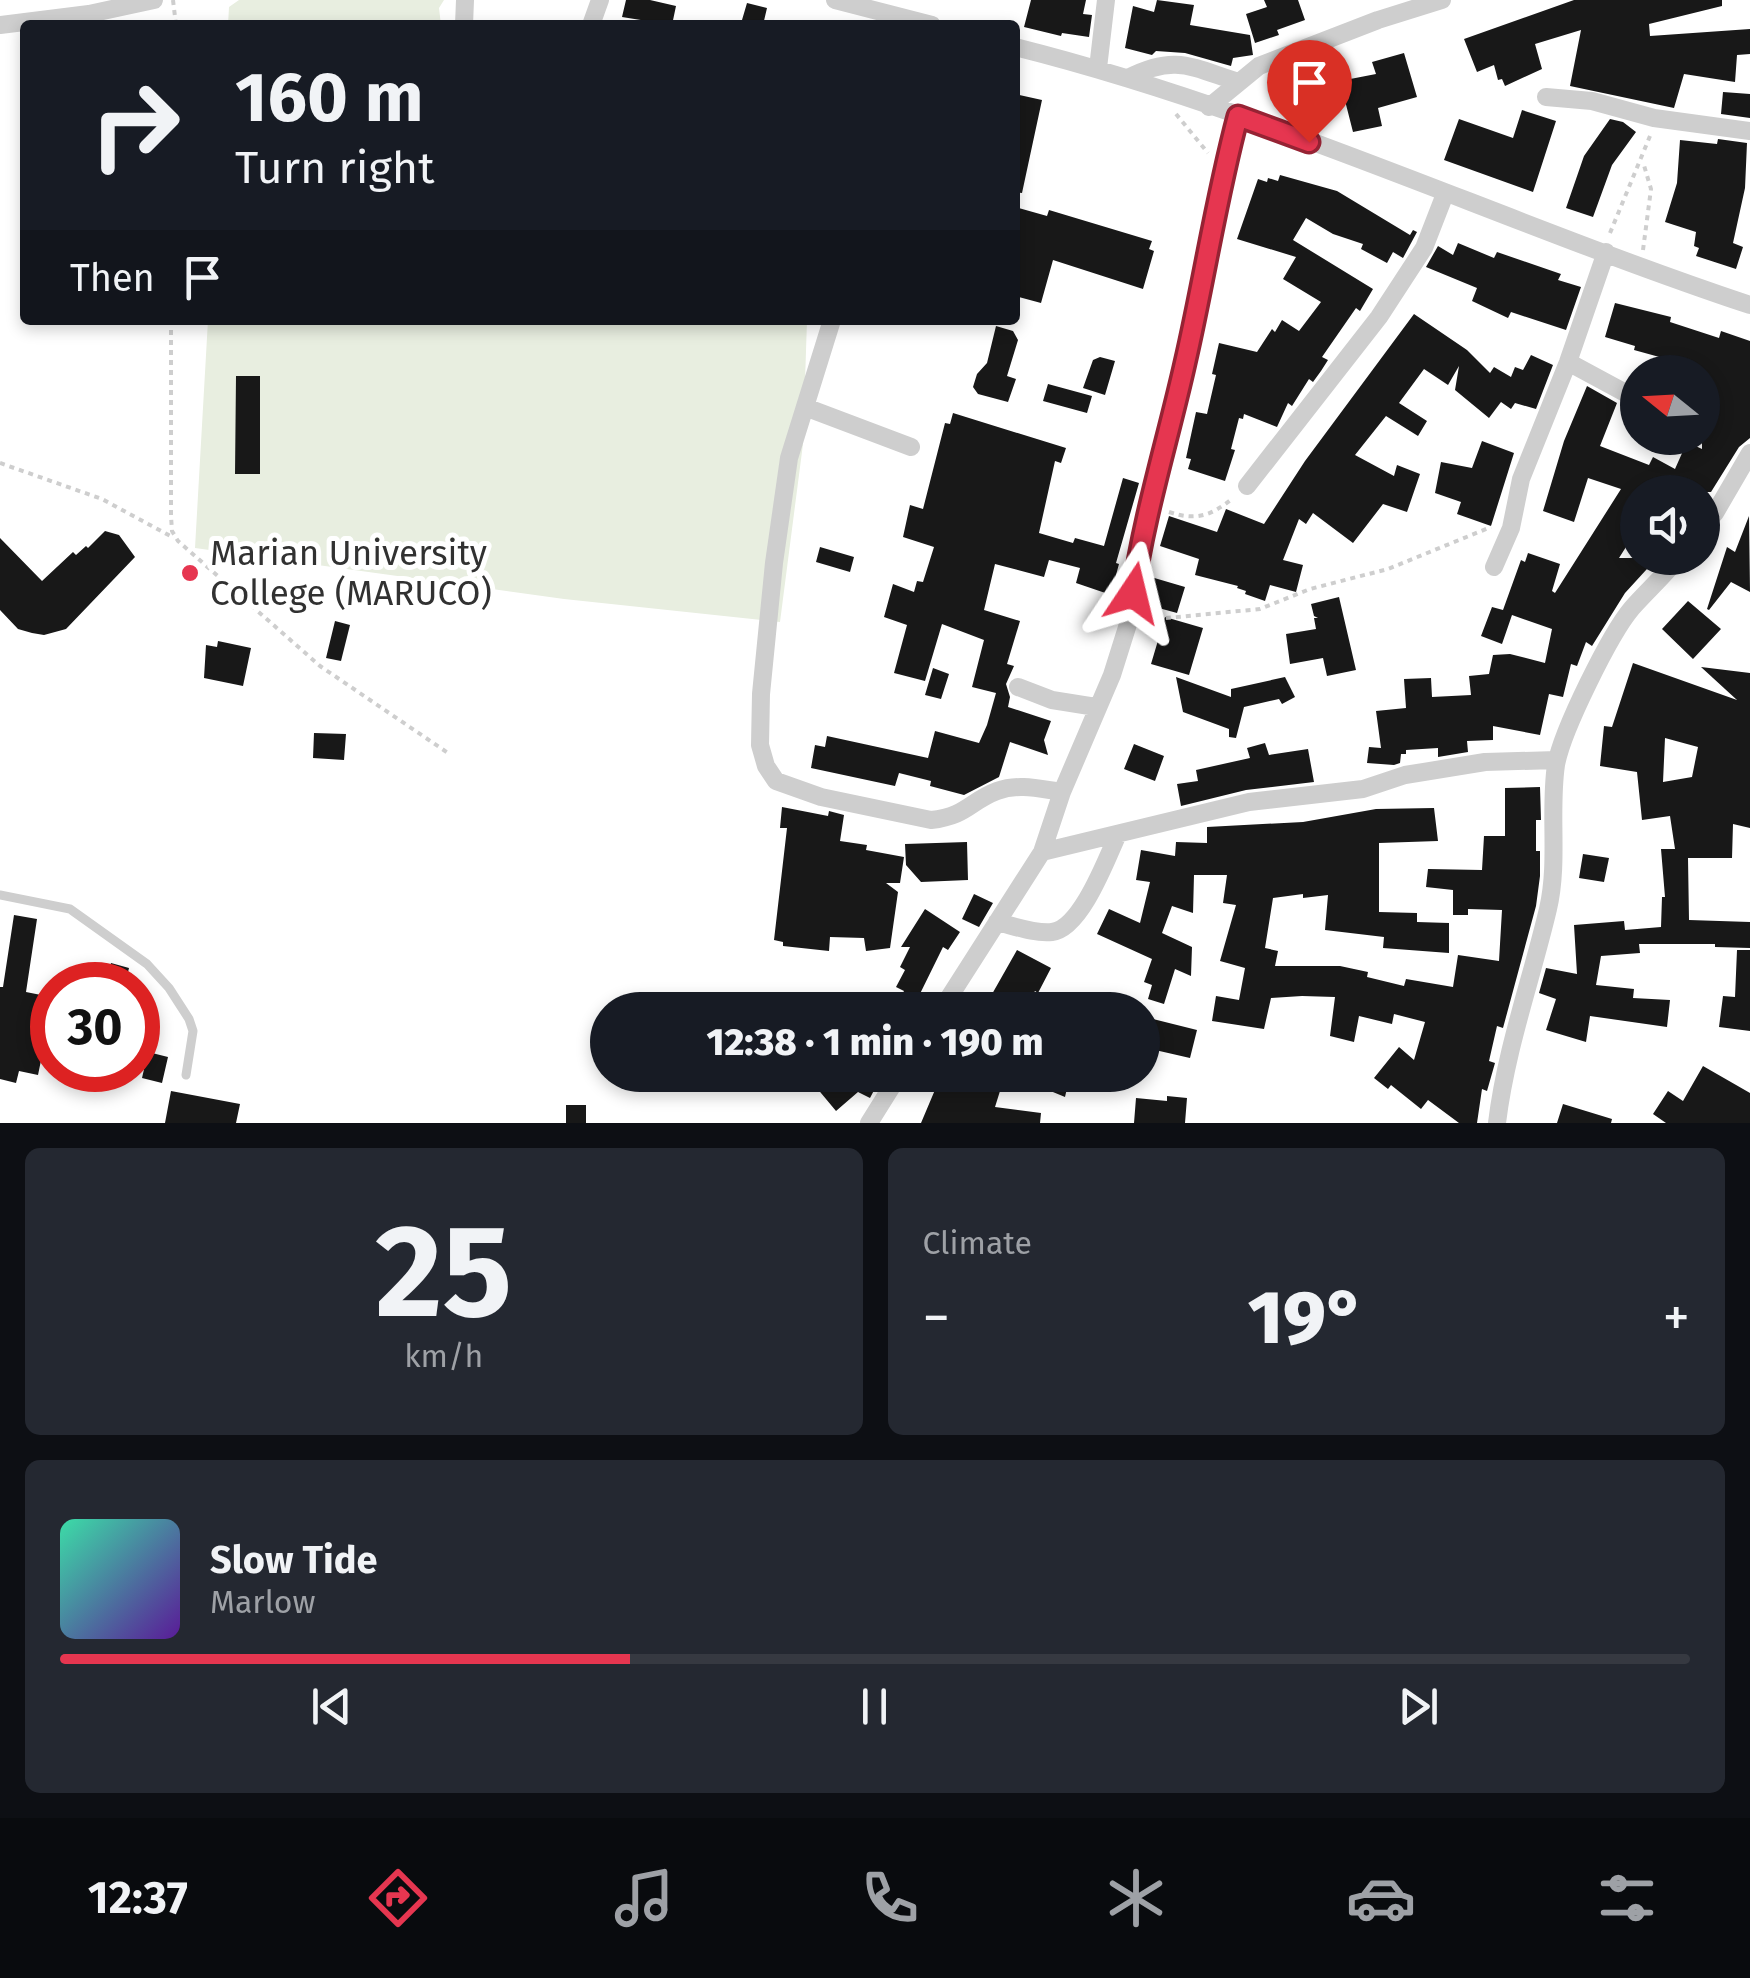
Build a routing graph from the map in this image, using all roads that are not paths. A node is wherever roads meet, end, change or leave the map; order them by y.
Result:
1 (154, 0) edge
2 (835, 0) edge
3 (1106, 0) edge
4 (1392, 0) edge
5 (1437, 1) edge
6 (869, 11) edge
7 (41, 20) edge
8 (910, 20) edge
9 (1378, 20) junction
10 (1020, 48) edge
11 (1098, 68) junction
12 (1128, 78) junction
13 (1238, 82) junction
14 (1546, 97) dead end
15 (1210, 107) junction
16 (1238, 116) junction
17 (1750, 130) edge
18 (1444, 194) junction
19 (1603, 252) junction
20 (1750, 305) edge
21 (830, 325) edge
22 (1568, 362) junction
23 (1620, 390) edge
24 (805, 407) junction
25 (911, 447) dead end
26 (1750, 453) edge
27 (1247, 486) road end
28 (1720, 504) edge
29 (1494, 567) dead end
30 (1662, 575) edge
31 (1018, 687) dead end
32 (1096, 707) junction
33 (1557, 760) junction
34 (1062, 792) junction
35 (1118, 834) junction
36 (1042, 852) junction
37 (0, 895) edge
38 (997, 922) junction
39 (952, 992) edge
40 (186, 1075) dead end
41 (888, 1092) edge
42 (869, 1123) edge
43 (1497, 1123) edge

1 - 7 street
2 - 6 street
3 - 11 street
4 - 9 street
5 - 9 street
6 - 8 street
9 - 13 street
10 - 11 street
11 - 12 street
12 - 13 street
12 - 15 street
13 - 15 street
14 - 17 street
15 - 16 street
16 - 18 street
16 - 32 street
18 - 19 street
18 - 27 street
19 - 20 street
19 - 22 street
21 - 24 street
22 - 23 street
22 - 29 street
24 - 25 street
24 - 34 street
26 - 28 street
30 - 33 street
31 - 32 street
32 - 34 street
33 - 35 street
33 - 43 street
34 - 36 street
35 - 36 street
35 - 38 street
36 - 38 street
37 - 40 lane
38 - 39 street
41 - 42 street

